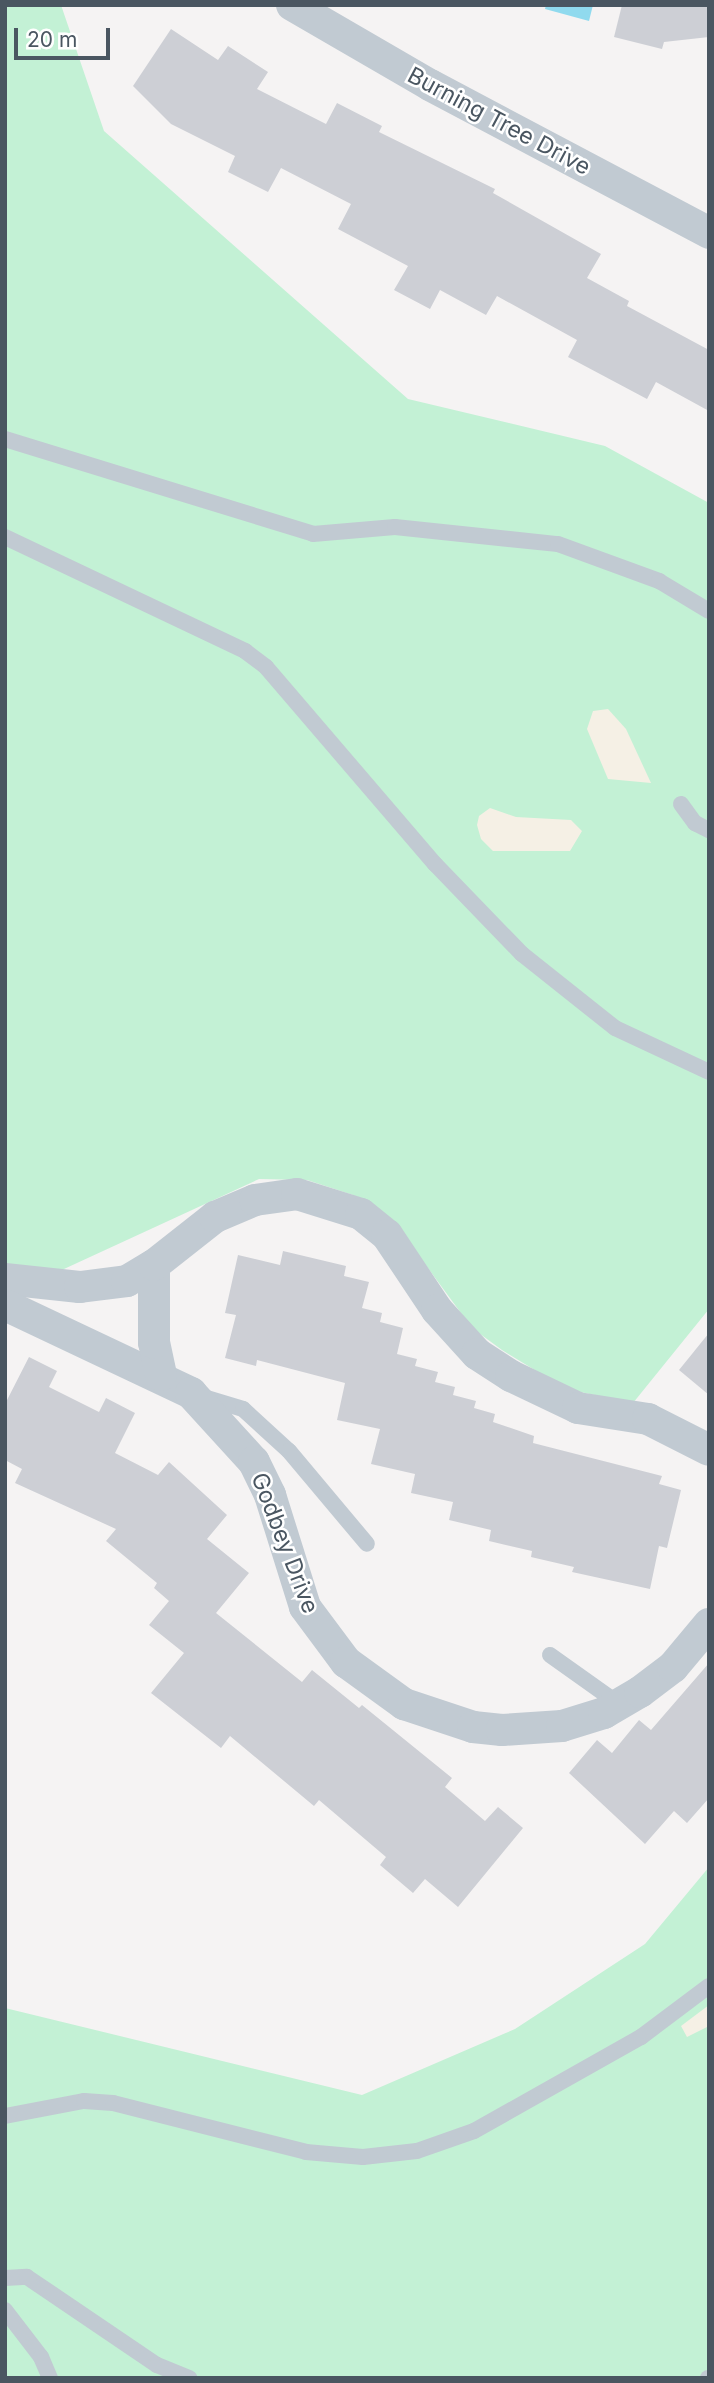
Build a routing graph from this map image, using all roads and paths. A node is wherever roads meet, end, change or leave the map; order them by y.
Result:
1 (292, 5) edge
2 (709, 233) edge
3 (5, 439) edge
4 (5, 537) edge
5 (709, 611) edge
6 (681, 804) dead end
7 (709, 830) edge
8 (709, 1072) edge
9 (154, 1265) junction
10 (5, 1279) edge
11 (5, 1305) edge
12 (161, 1375) junction
13 (191, 1393) junction
14 (709, 1450) edge
15 (367, 1544) dead end
16 (709, 1624) edge
17 (550, 1655) dead end
18 (619, 1704) junction
19 (709, 1986) edge
20 (5, 2116) edge
21 (5, 2278) edge
22 (5, 2310) edge
23 (50, 2378) edge
24 (190, 2378) edge

1 - 2 street, Burning Tree Drive
3 - 5 lane
4 - 8 lane
6 - 7 lane
9 - 10 street
9 - 12 street
9 - 14 street
11 - 12 street, Godbey Drive
12 - 13 street, Godbey Drive
13 - 15 lane
13 - 18 street, Godbey Drive
16 - 18 street, Godbey Drive
17 - 18 lane
19 - 20 lane
21 - 24 lane
22 - 23 lane

